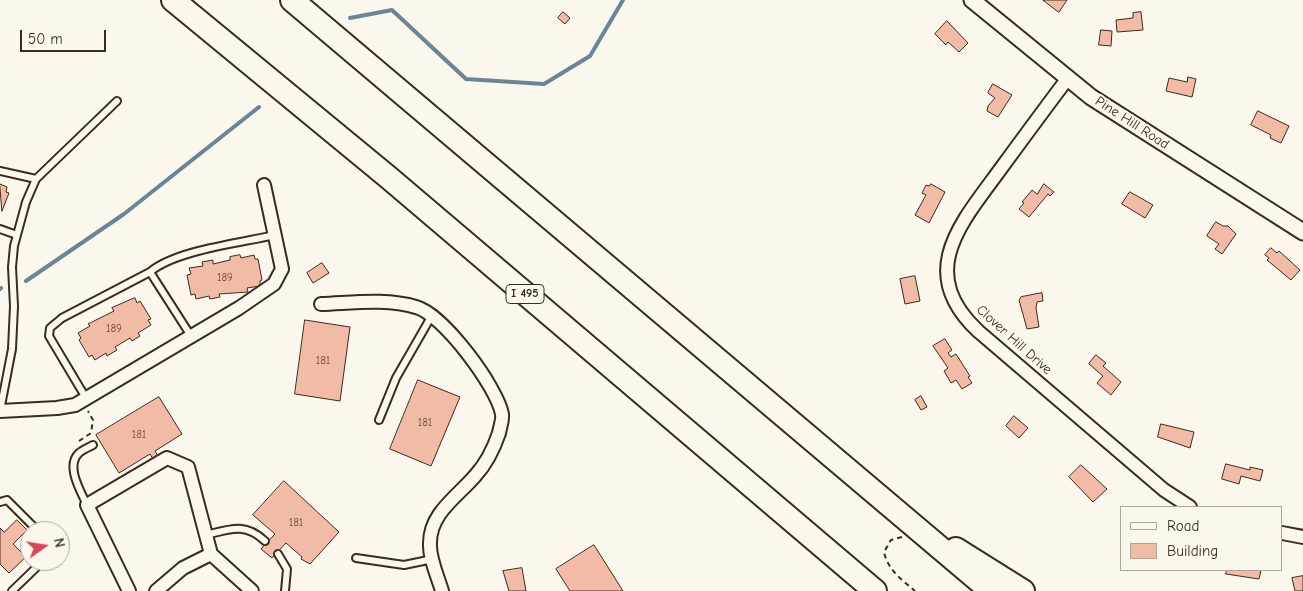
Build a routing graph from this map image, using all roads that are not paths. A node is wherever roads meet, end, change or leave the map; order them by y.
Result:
1 (173, 0) edge
2 (292, 0) edge
3 (972, 0) edge
4 (1068, 78) junction
5 (117, 101) dead end
6 (0, 171) edge
7 (36, 178) junction
8 (264, 185) dead end
9 (0, 229) edge
10 (1303, 232) edge
11 (17, 235) junction
12 (275, 235) junction
13 (150, 272) junction
14 (321, 304) dead end
15 (432, 317) junction
16 (190, 336) junction
17 (84, 399) junction
18 (0, 411) edge
19 (378, 420) dead end
20 (93, 445) dead end
21 (0, 502) edge
22 (87, 506) junction
23 (1188, 506) edge
24 (904, 518) junction
25 (28, 521) edge
26 (1283, 533) edge
27 (206, 535) junction
28 (1303, 537) edge
29 (265, 541) dead end
30 (211, 554) junction
31 (278, 554) dead end
32 (356, 558) dead end
33 (434, 559) junction
34 (33, 571) edge
35 (12, 591) edge
36 (129, 591) edge
37 (156, 591) edge
38 (252, 591) edge
39 (284, 591) edge
40 (442, 591) edge
41 (875, 591) edge
42 (991, 591) edge
43 (1023, 591) edge

1 - 41 highway, I 495
2 - 24 highway
3 - 4 street, Pine Hill Road
4 - 10 street, Pine Hill Road
4 - 23 street, Clover Hill Drive
5 - 7 lane
6 - 7 lane
7 - 11 lane
8 - 12 street
9 - 11 lane
11 - 18 lane
12 - 13 lane
12 - 16 street
13 - 16 lane
13 - 17 lane
14 - 15 street
15 - 19 lane
15 - 33 street
16 - 17 street
17 - 18 street
20 - 22 lane
21 - 25 lane
22 - 27 street
22 - 36 street
24 - 42 highway
24 - 43 highway
26 - 28 street
27 - 29 lane
27 - 30 street
30 - 37 street
30 - 38 street
31 - 39 lane
32 - 33 lane
33 - 40 street
34 - 35 lane

